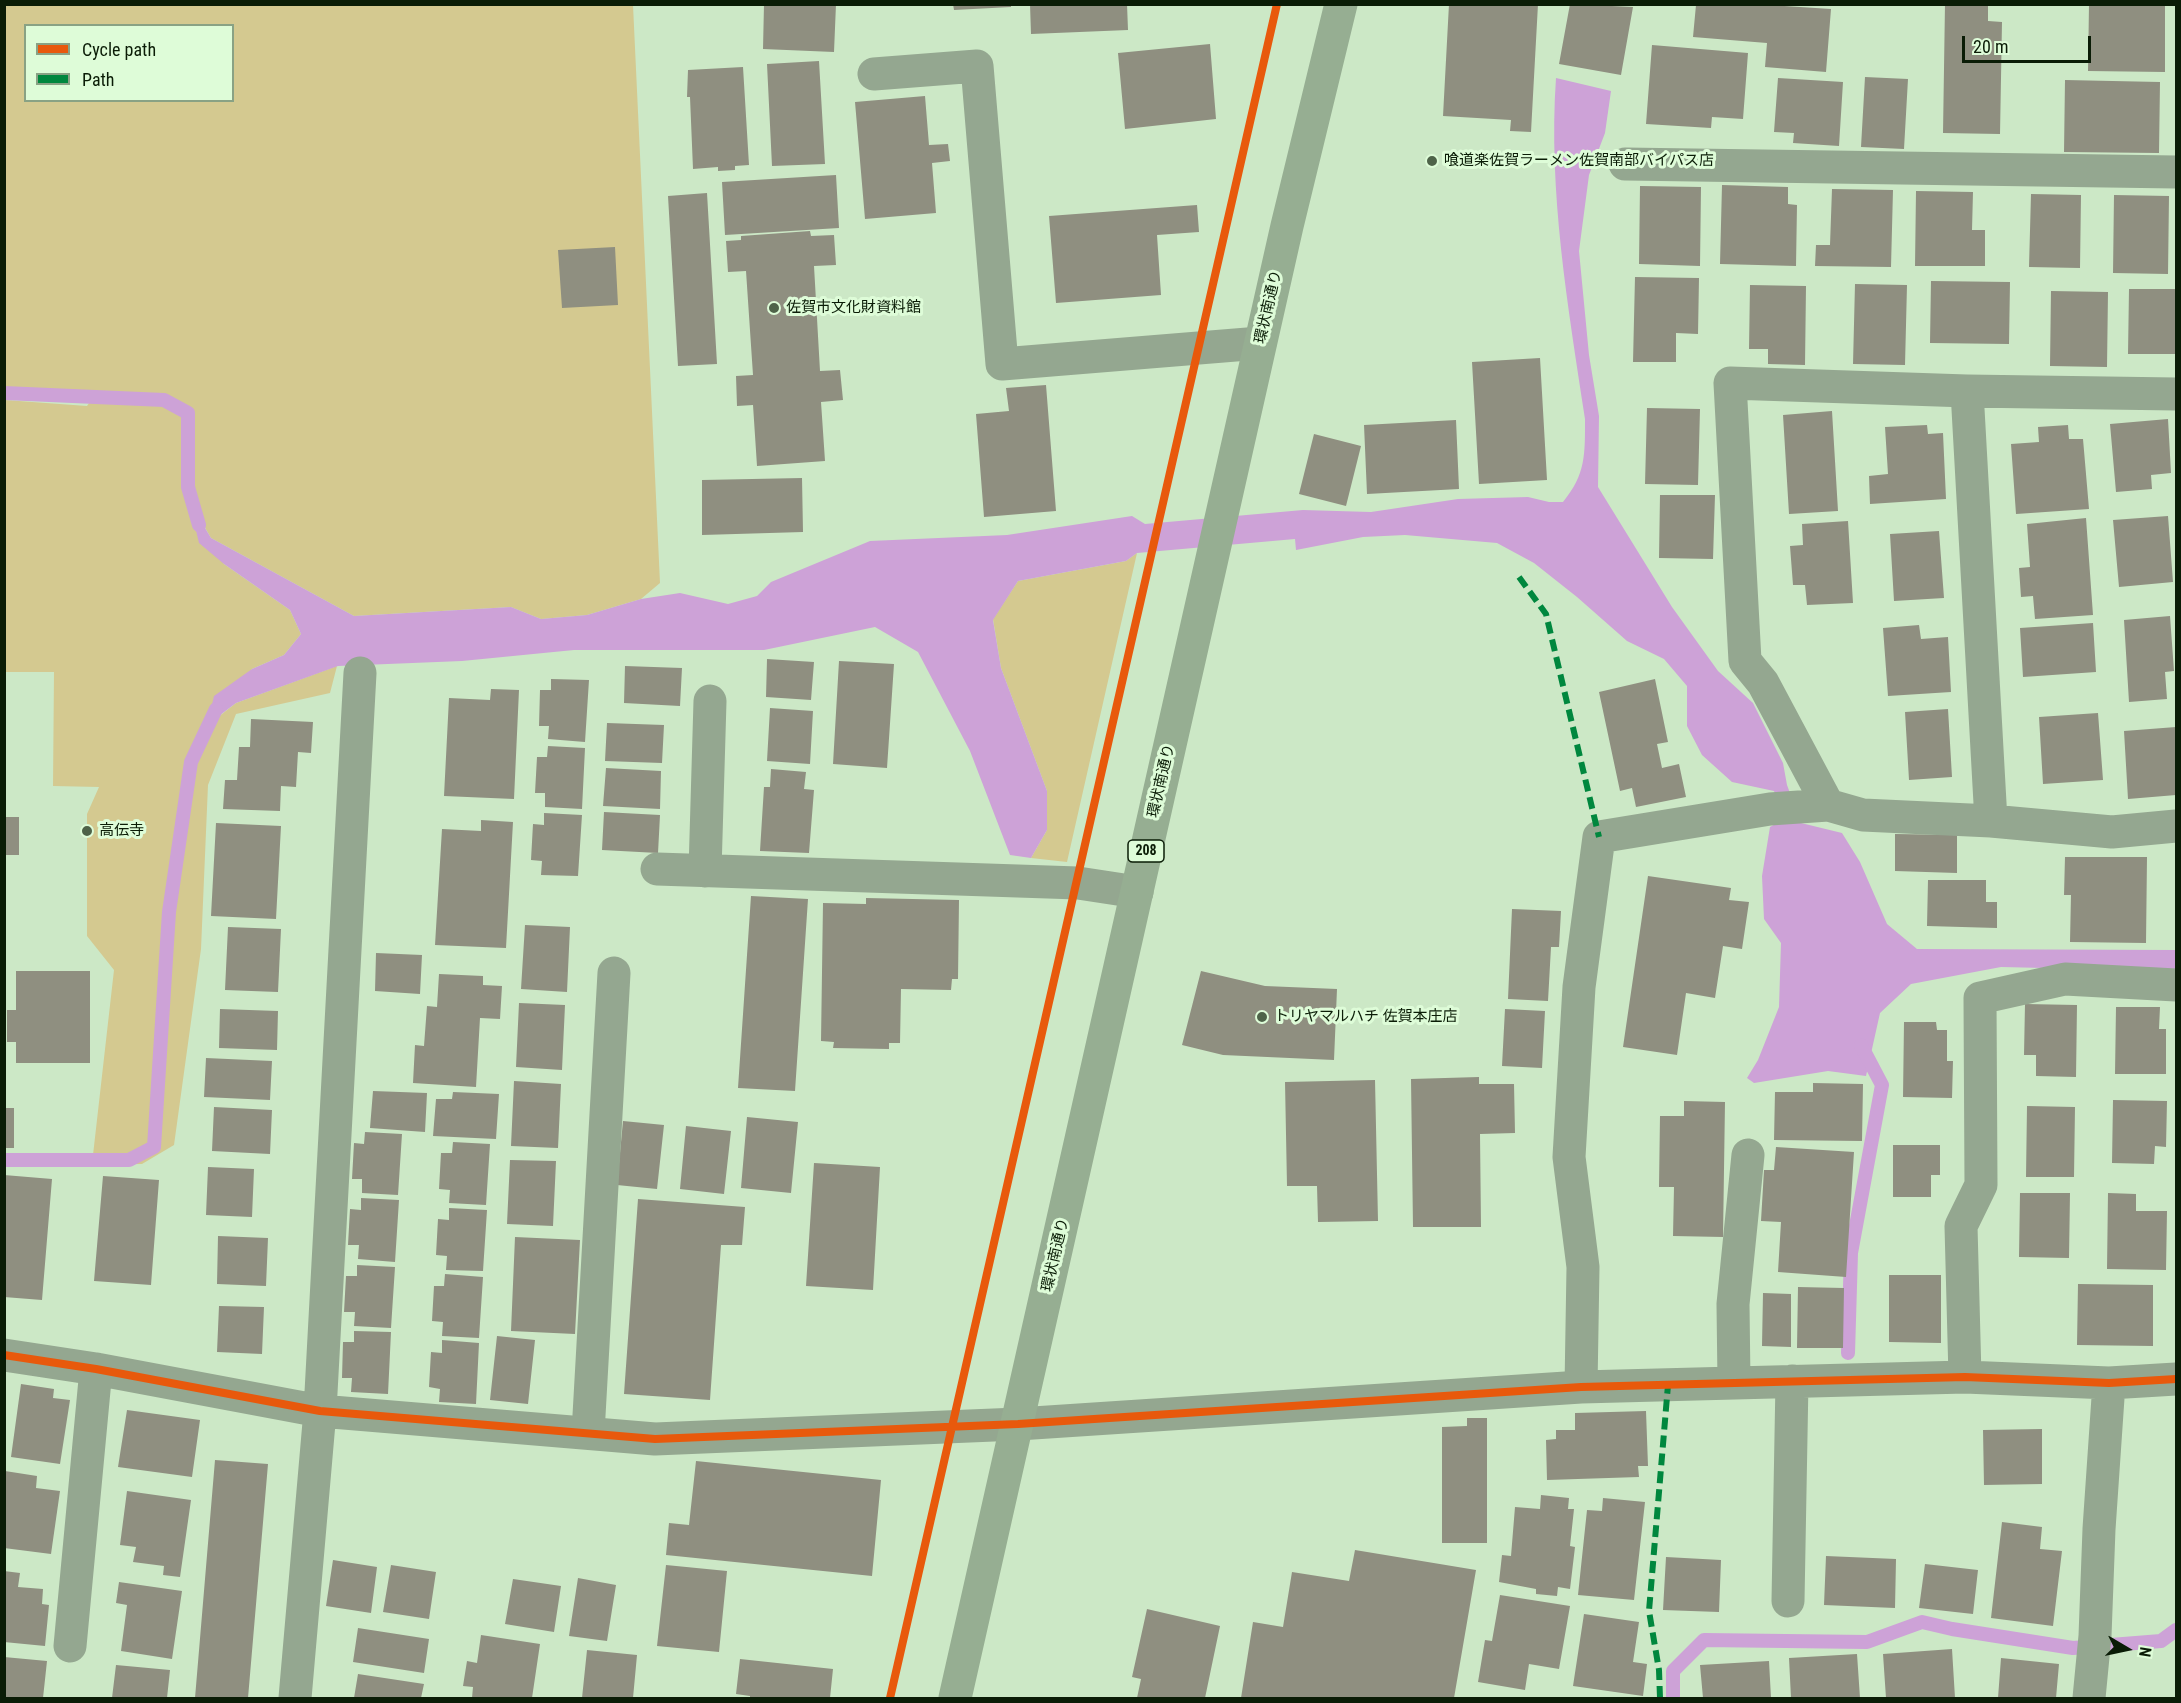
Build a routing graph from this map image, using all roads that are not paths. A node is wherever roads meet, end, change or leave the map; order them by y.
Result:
1 (1341, 4) edge
2 (874, 74) dead end
3 (1625, 164) dead end
4 (2176, 172) edge
5 (1260, 343) junction
6 (1967, 391) junction
7 (2176, 394) edge
8 (360, 673) dead end
9 (710, 701) dead end
10 (1816, 806) junction
11 (1991, 821) junction
12 (2176, 826) edge
13 (657, 869) dead end
14 (705, 871) junction
15 (1137, 892) junction
16 (614, 973) dead end
17 (2176, 985) edge
18 (1748, 1155) dead end
19 (4, 1355) edge
20 (96, 1369) junction
21 (1965, 1377) junction
22 (2176, 1379) edge
23 (1792, 1382) junction
24 (1734, 1383) junction
25 (2109, 1383) junction
26 (1581, 1388) junction
27 (320, 1412) junction
28 (1018, 1424) junction
29 (588, 1433) junction
30 (1788, 1602) dead end
31 (70, 1646) dead end
32 (295, 1698) edge
33 (955, 1698) edge
34 (2089, 1698) edge

1 - 5 highway, 環状南通り / 208
2 - 5 street
3 - 4 street
5 - 15 highway, 環状南通り / 208
6 - 7 street
6 - 10 street
6 - 11 street
8 - 27 street
9 - 14 street
10 - 11 street
10 - 26 street
11 - 12 street
13 - 14 street
14 - 15 street
15 - 28 highway, 環状南通り / 208
16 - 29 street
17 - 21 street
18 - 24 street
19 - 20 street
20 - 27 street
20 - 31 street
21 - 23 street
21 - 25 street
22 - 25 street
23 - 24 street
23 - 30 street
24 - 26 street
25 - 34 street
26 - 28 street
27 - 29 street
27 - 32 street
28 - 29 street
28 - 33 highway, 環状南通り / 208

